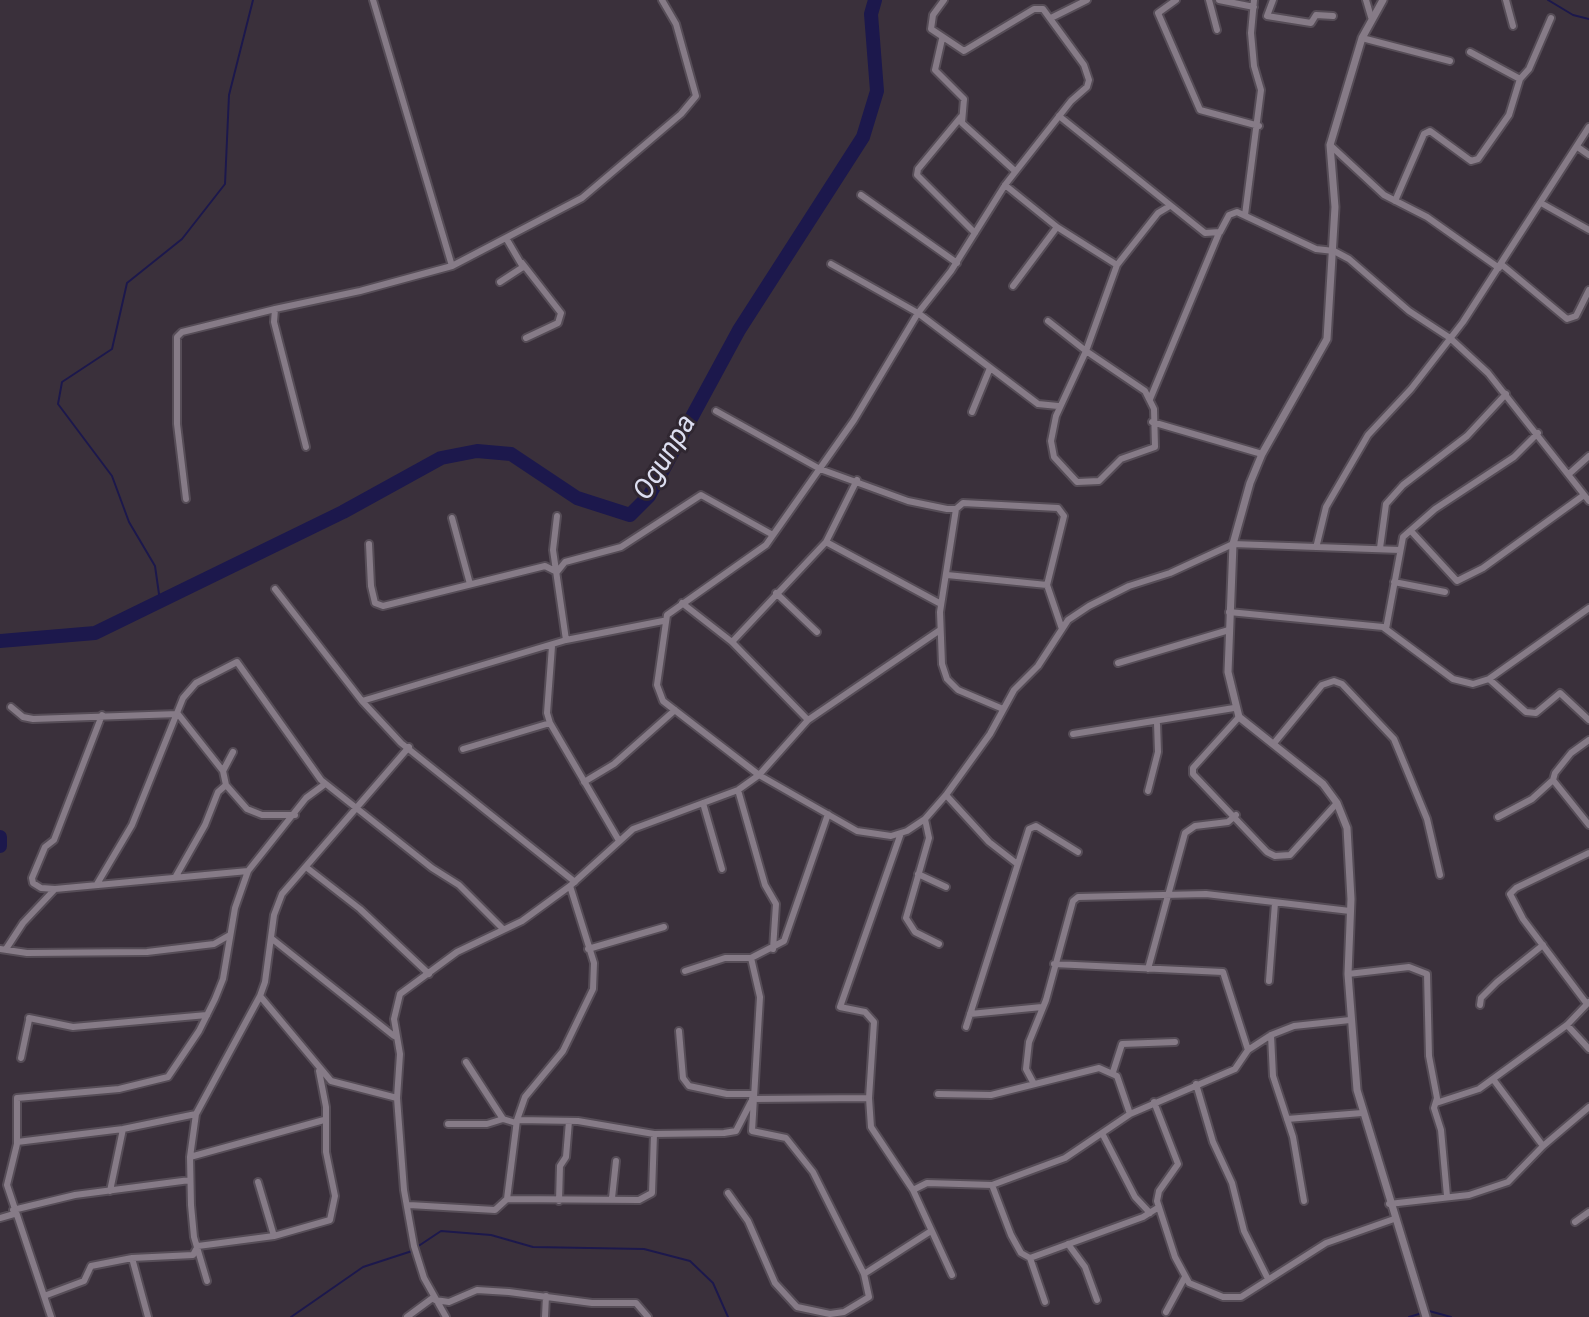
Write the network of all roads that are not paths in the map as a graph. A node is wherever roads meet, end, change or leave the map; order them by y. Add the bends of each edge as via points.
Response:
1 (373, 0) edge
2 (662, 0) edge
3 (944, 0) edge
4 (1087, 0) edge
5 (1176, 0) edge
6 (1209, 0) edge
7 (1219, 0) edge
8 (1273, 0) edge
9 (1366, 0) edge
10 (1383, 0) edge
11 (1506, 0) edge
12 (1254, 4) edge
13 (1333, 16) dead end
14 (1371, 17) junction
15 (1051, 18) junction
16 (1551, 18) dead end
17 (1513, 26) dead end
18 (1217, 30) dead end
19 (1362, 38) junction
20 (942, 39) junction
21 (1470, 52) dead end
22 (1450, 61) dead end
23 (1520, 79) junction
24 (1059, 116) junction
25 (961, 117) junction
26 (1259, 126) junction
27 (1589, 127) edge
28 (1330, 145) junction
29 (1579, 148) junction
30 (1589, 155) edge
31 (1015, 171) junction
32 (1005, 185) junction
33 (861, 195) dead end
34 (1395, 201) junction
35 (1541, 203) junction
36 (1168, 207) junction
37 (1245, 215) junction
38 (1057, 227) junction
39 (1589, 230) edge
40 (1220, 232) junction
41 (975, 233) junction
42 (506, 238) junction
43 (1334, 251) junction
44 (522, 263) junction
45 (957, 263) junction
46 (831, 264) dead end
47 (1117, 265) junction
48 (452, 266) junction
49 (1500, 266) junction
50 (500, 282) dead end
51 (1013, 286) dead end
52 (1589, 290) edge
53 (275, 309) junction
54 (918, 313) junction
55 (1048, 321) dead end
56 (526, 338) dead end
57 (1450, 338) junction
58 (1086, 351) junction
59 (990, 368) junction
60 (1506, 394) junction
61 (1150, 399) junction
62 (1058, 406) junction
63 (716, 411) dead end
64 (972, 412) dead end
65 (1152, 422) junction
66 (1538, 433) junction
67 (306, 447) dead end
68 (1262, 454) junction
69 (1589, 456) edge
70 (820, 469) junction
71 (1570, 473) junction
72 (857, 480) junction
73 (1587, 498) edge
74 (186, 499) dead end
75 (956, 509) junction
76 (557, 516) dead end
77 (452, 518) dead end
78 (1411, 531) junction
79 (773, 535) junction
80 (826, 542) junction
81 (369, 544) dead end
82 (1233, 544) junction
83 (1317, 544) junction
84 (1380, 548) junction
85 (1400, 550) junction
86 (557, 572) junction
87 (947, 575) junction
88 (1394, 582) junction
89 (470, 584) junction
90 (1047, 585) junction
91 (275, 589) dead end
92 (1445, 592) dead end
93 (776, 593) junction
94 (682, 603) junction
95 (941, 604) junction
96 (1589, 608) edge
97 (1229, 612) junction
98 (663, 621) junction
99 (1062, 629) junction
100 (1386, 629) junction
101 (940, 630) junction
102 (1229, 630) junction
103 (817, 632) dead end
104 (566, 640) junction
105 (732, 642) junction
106 (552, 646) junction
107 (1118, 663) dead end
108 (1489, 679) junction
109 (362, 701) junction
110 (11, 707) dead end
111 (1234, 708) junction
112 (1003, 709) junction
113 (675, 710) junction
114 (178, 714) junction
115 (102, 715) junction
116 (1239, 717) junction
117 (808, 720) junction
118 (1589, 720) edge
119 (550, 723) junction
120 (1157, 723) junction
121 (1073, 734) dead end
122 (1589, 740) edge
123 (1275, 742) junction
124 (409, 747) junction
125 (463, 749) dead end
126 (233, 752) dead end
127 (223, 771) junction
128 (759, 775) junction
129 (1553, 780) junction
130 (584, 782) junction
131 (325, 784) junction
132 (226, 785) junction
133 (738, 790) junction
134 (1148, 791) dead end
135 (946, 795) junction
136 (703, 803) junction
137 (1337, 803) junction
138 (357, 809) junction
139 (828, 814) junction
140 (295, 815) junction
141 (1236, 815) junction
142 (1498, 817) dead end
143 (925, 819) junction
144 (1589, 825) edge
145 (901, 833) junction
146 (618, 839) junction
147 (1589, 851) edge
148 (1078, 852) dead end
149 (1016, 863) junction
150 (306, 867) junction
151 (722, 869) dead end
152 (248, 871) junction
153 (918, 874) junction
154 (1440, 875) dead end
155 (176, 876) junction
156 (97, 884) junction
157 (573, 884) junction
158 (946, 887) dead end
159 (55, 889) junction
160 (1168, 892) junction
161 (1275, 903) junction
162 (1350, 911) junction
163 (664, 927) dead end
164 (503, 929) junction
165 (228, 936) junction
166 (271, 938) junction
167 (939, 944) dead end
168 (1543, 945) junction
169 (3, 949) edge
170 (588, 949) junction
171 (773, 949) junction
172 (751, 958) junction
173 (1054, 964) junction
174 (1148, 969) junction
175 (685, 971) dead end
176 (429, 974) junction
177 (1348, 974) junction
178 (1269, 981) dead end
179 (260, 996) junction
180 (1588, 1003) edge
181 (1480, 1005) dead end
182 (1043, 1007) junction
183 (970, 1014) junction
184 (207, 1015) junction
185 (1350, 1020) junction
186 (1567, 1025) junction
187 (966, 1027) dead end
188 (679, 1031) dead end
189 (1271, 1035) junction
190 (394, 1036) junction
191 (1175, 1042) dead end
192 (1589, 1049) edge
193 (1248, 1050) junction
194 (21, 1058) dead end
195 (466, 1062) dead end
196 (319, 1071) junction
197 (1113, 1072) junction
198 (1493, 1079) junction
199 (331, 1081) junction
200 (1034, 1084) junction
201 (1196, 1084) junction
202 (323, 1086) junction
203 (938, 1094) dead end
204 (753, 1096) junction
205 (397, 1098) junction
206 (869, 1098) junction
207 (1154, 1102) junction
208 (1436, 1103) junction
209 (1589, 1107) edge
210 (1362, 1113) junction
211 (196, 1114) junction
212 (1130, 1114) junction
213 (503, 1119) junction
214 (1287, 1119) junction
215 (324, 1120) junction
216 (517, 1121) junction
217 (569, 1121) junction
218 (448, 1124) dead end
219 (123, 1129) junction
220 (736, 1131) junction
221 (752, 1131) junction
222 (1102, 1133) junction
223 (654, 1134) junction
224 (17, 1142) junction
225 (1543, 1146) junction
226 (190, 1157) junction
227 (616, 1161) dead end
228 (190, 1180) junction
229 (258, 1182) dead end
230 (992, 1185) junction
231 (913, 1190) junction
232 (110, 1191) junction
233 (728, 1193) dead end
234 (1447, 1196) junction
235 (612, 1198) junction
236 (507, 1199) junction
237 (559, 1201) junction
238 (1304, 1201) dead end
239 (1389, 1204) junction
240 (409, 1205) junction
241 (1159, 1207) junction
242 (13, 1212) junction
243 (1589, 1212) edge
244 (1150, 1213) junction
245 (0, 1218) edge
246 (1394, 1219) junction
247 (1575, 1222) dead end
248 (931, 1231) junction
249 (274, 1236) junction
250 (1068, 1244) junction
251 (198, 1246) junction
252 (132, 1258) junction
253 (1030, 1258) junction
254 (864, 1274) junction
255 (952, 1275) dead end
256 (1185, 1277) junction
257 (1268, 1279) junction
258 (207, 1281) dead end
259 (44, 1296) junction
260 (546, 1296) junction
261 (434, 1298) junction
262 (1097, 1300) dead end
263 (1045, 1302) dead end
264 (1166, 1312) dead end
265 (51, 1317) edge
266 (148, 1317) edge
267 (407, 1317) edge
268 (446, 1317) edge
269 (545, 1317) edge
270 (648, 1317) edge
271 (1426, 1317) edge

1 - 48 street
2 - 42 street via 676,24 695,84 692,105 582,198
3 - 20 street via 931,24
4 - 15 street
5 - 26 street via 1158,13 1200,110
6 - 18 street
7 - 12 street
8 - 13 street via 1267,16 1311,23 1316,15
9 - 14 street
10 - 14 street
11 - 17 street
12 - 26 street via 1251,33 1261,90
14 - 19 street
15 - 20 street via 1043,9 1034,9 964,51
15 - 24 street via 1089,80
16 - 23 street
19 - 22 street
19 - 28 street
20 - 25 street via 935,70 964,99
21 - 23 street
23 - 34 street via 1509,115 1478,159 1471,161 1427,132
24 - 31 street
24 - 36 street
25 - 31 street
25 - 41 street via 917,175
26 - 37 street
27 - 29 street
28 - 34 street
28 - 43 street
29 - 30 street
29 - 35 street
31 - 32 street
32 - 38 street
32 - 41 street
33 - 45 street
34 - 49 street
35 - 39 street
35 - 49 street
36 - 40 street via 1205,233
36 - 47 street
37 - 40 street via 1232,212
37 - 43 street via 1316,249
38 - 47 street
38 - 51 street
40 - 61 street
41 - 45 street
42 - 44 street
42 - 48 street
43 - 57 street
43 - 68 street via 1327,339
44 - 50 street via 521,271
44 - 56 street via 561,313 558,323
45 - 54 street
46 - 54 street
47 - 58 street
48 - 53 street
49 - 52 street via 1567,319 1576,316
49 - 57 street
53 - 67 street
53 - 74 street via 178,335 177,424
54 - 59 street
54 - 70 street
55 - 58 street
57 - 60 street
57 - 83 street via 1368,435 1326,507
58 - 61 street
58 - 62 street
59 - 62 street via 1038,404
59 - 64 street
60 - 66 street
60 - 84 street via 1467,436 1386,504
61 - 65 street
62 - 65 street via 1051,441 1054,457 1077,482 1099,481 1121,459 1155,447
63 - 70 street
65 - 68 street
66 - 71 street
66 - 78 street via 1514,457
68 - 82 street
69 - 71 street
70 - 72 street
70 - 79 street
71 - 73 street
72 - 75 street via 908,501
72 - 80 street
73 - 78 street via 1457,581
75 - 87 street
75 - 90 street via 963,503 1062,511
76 - 86 street
77 - 89 street
78 - 85 street
79 - 86 street via 701,495 621,547 565,562
79 - 94 street via 757,553
80 - 93 street
80 - 95 street
81 - 89 street via 377,606
82 - 83 street
82 - 97 street
82 - 99 street via 1129,586 1089,606
83 - 84 street
84 - 85 street
85 - 88 street
86 - 89 street via 545,566
86 - 104 street
87 - 90 street
87 - 95 street
88 - 92 street
88 - 100 street
90 - 99 street
91 - 109 street
93 - 103 street
93 - 105 street
94 - 98 street
94 - 105 street
95 - 101 street
96 - 108 street
97 - 100 street
97 - 102 street
98 - 104 street
98 - 113 street via 657,685 663,701
99 - 112 street
100 - 108 street via 1453,679 1473,684
101 - 112 street via 947,679 983,703
101 - 117 street
102 - 107 street
102 - 111 street
104 - 106 street
105 - 117 street
106 - 109 street
106 - 119 street
108 - 118 street via 1526,712 1536,713 1560,693
109 - 124 street
110 - 115 street via 33,719
111 - 116 street
111 - 120 street
112 - 135 street
113 - 128 street
113 - 130 street via 614,764
114 - 115 street
114 - 127 street
114 - 131 street via 196,683 239,663
114 - 156 street via 132,825
115 - 159 street via 54,840 45,847 32,878 41,888
116 - 123 street
116 - 141 street via 1193,768 1196,780
117 - 128 street
119 - 125 street
119 - 130 street
120 - 121 street
120 - 134 street via 1158,752
122 - 129 street via 1571,753
123 - 137 street
123 - 154 street via 1322,685 1342,684 1394,739 1427,819
124 - 138 street
124 - 157 street
126 - 127 street
127 - 132 street
128 - 133 street
128 - 139 street
129 - 142 street via 1532,799
129 - 144 street
130 - 146 street
131 - 138 street
131 - 140 street
132 - 140 street via 255,814
132 - 155 street
133 - 136 street
133 - 171 street via 765,885 776,904
135 - 143 street
135 - 149 street
136 - 146 street via 652,819
136 - 151 street
137 - 141 street via 1290,855 1282,857 1267,852
137 - 162 street via 1350,850
138 - 150 street
138 - 164 street via 459,885
139 - 145 street via 857,831
139 - 171 street via 787,936
140 - 152 street
141 - 160 street via 1185,833
143 - 145 street
143 - 153 street via 929,838
145 - 206 street via 840,1007 865,1012 874,1022
146 - 157 street
147 - 168 street via 1512,891 1512,900
148 - 149 street via 1032,826
149 - 183 street
150 - 166 street via 278,903
150 - 176 street
152 - 155 street
152 - 165 street
153 - 158 street
153 - 167 street via 906,918 915,932
155 - 156 street
156 - 159 street
157 - 164 street
157 - 170 street
159 - 169 street
160 - 161 street
160 - 173 street via 1078,897
160 - 174 street
161 - 162 street
161 - 178 street
162 - 177 street
163 - 170 street
164 - 176 street via 457,952
165 - 169 street via 214,944 147,952
165 - 184 street via 223,979
166 - 179 street
166 - 190 street
168 - 180 street
168 - 181 street via 1497,982
170 - 216 street via 594,963 593,989 563,1051 525,1097
171 - 172 street
172 - 175 street via 725,958
172 - 204 street via 760,997
173 - 174 street
173 - 182 street
174 - 193 street via 1227,974
176 - 190 street via 400,994
177 - 185 street
177 - 208 street via 1409,967 1427,974
179 - 196 street
179 - 211 street
180 - 186 street
182 - 183 street
182 - 200 street via 1026,1061
183 - 187 street
184 - 194 street via 73,1027 29,1019
184 - 224 street via 168,1077 119,1089 17,1098
185 - 189 street via 1294,1026
185 - 210 street
186 - 192 street
186 - 198 street
188 - 204 street via 683,1078 689,1086
189 - 193 street
189 - 214 street via 1273,1076
190 - 205 street via 400,1054
191 - 197 street via 1122,1044
193 - 201 street via 1235,1069
195 - 213 street
196 - 199 street
196 - 202 street
197 - 200 street via 1099,1068
197 - 212 street
198 - 208 street
198 - 225 street
199 - 202 street
199 - 205 street
200 - 203 street via 991,1095
201 - 207 street
201 - 257 street via 1244,1231
202 - 215 street
204 - 206 street
204 - 220 street
204 - 221 street
205 - 240 street
206 - 231 street via 871,1127
207 - 212 street
207 - 241 street via 1178,1164 1159,1191
208 - 234 street
209 - 225 street
210 - 214 street
210 - 239 street
211 - 219 street
211 - 226 street
212 - 222 street
213 - 216 street
213 - 218 street
214 - 238 street
215 - 226 street
215 - 249 street via 333,1217
216 - 217 street
216 - 236 street
217 - 223 street
217 - 237 street
219 - 224 street
219 - 232 street
220 - 221 street
220 - 223 street
221 - 254 street via 781,1135 813,1172
222 - 230 street via 1065,1158
222 - 244 street via 1135,1197
223 - 235 street via 652,1193 639,1200
224 - 242 street via 7,1174
225 - 234 street via 1508,1182
226 - 228 street
227 - 235 street
228 - 232 street
228 - 251 street
229 - 249 street
230 - 231 street via 927,1183
230 - 253 street via 1011,1235
231 - 248 street
232 - 242 street
233 - 254 street via 748,1221 775,1283 797,1307 830,1314 858,1305 869,1297
234 - 239 street
235 - 237 street
236 - 237 street
236 - 240 street via 495,1210
239 - 246 street
240 - 261 street via 414,1249
241 - 244 street
241 - 256 street
242 - 245 street
242 - 259 street
243 - 247 street
244 - 250 street
246 - 257 street via 1326,1243
246 - 271 street
248 - 254 street
248 - 255 street
249 - 251 street
250 - 253 street
250 - 262 street via 1085,1267
251 - 252 street via 193,1255
251 - 258 street
252 - 259 street via 91,1266 84,1281
252 - 266 street
253 - 263 street
256 - 257 street via 1223,1297 1241,1297
256 - 264 street
259 - 265 street
260 - 261 street via 477,1290 449,1302
260 - 269 street
260 - 270 street via 636,1303
261 - 267 street
261 - 268 street

